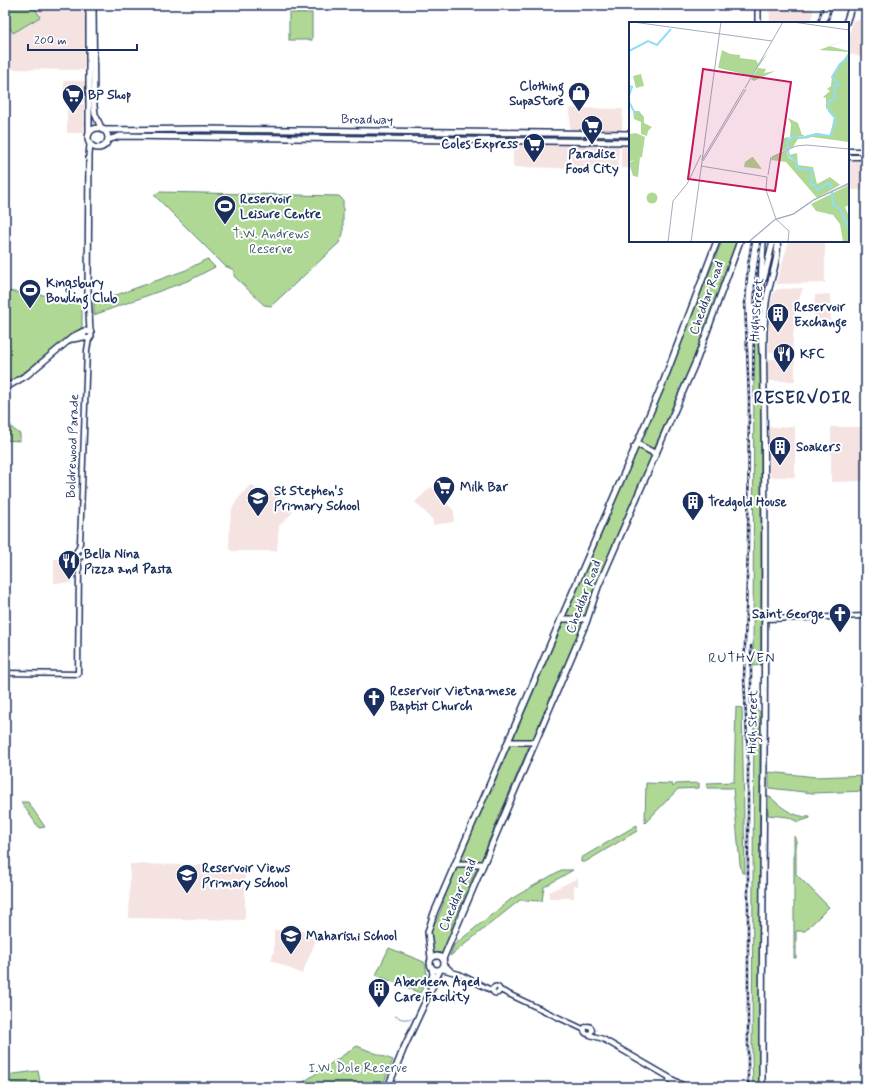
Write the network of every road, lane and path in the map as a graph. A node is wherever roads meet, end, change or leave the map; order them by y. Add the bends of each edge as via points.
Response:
1 (87, 5) edge
2 (93, 5) edge
3 (758, 5) edge
4 (852, 5) edge
5 (758, 22) edge
6 (846, 22) edge
7 (91, 105) junction
8 (103, 130) junction
9 (164, 130) junction
10 (295, 131) junction
11 (431, 133) junction
12 (89, 134) junction
13 (540, 134) junction
14 (624, 134) edge
15 (168, 136) junction
16 (298, 137) junction
17 (433, 139) junction
18 (108, 140) junction
19 (540, 141) junction
20 (624, 142) edge
21 (90, 144) junction
22 (98, 148) junction
23 (849, 151) edge
24 (866, 151) edge
25 (866, 156) edge
26 (849, 157) edge
27 (89, 189) junction
28 (717, 242) edge
29 (740, 242) edge
30 (763, 242) edge
31 (773, 242) edge
32 (777, 242) edge
33 (781, 242) edge
34 (777, 254) junction
35 (761, 289) junction
36 (86, 335) junction
37 (764, 358) junction
38 (5, 388) edge
39 (634, 447) junction
40 (656, 454) junction
41 (80, 550) junction
42 (80, 557) junction
43 (866, 616) edge
44 (561, 619) junction
45 (587, 619) junction
46 (765, 619) junction
47 (5, 673) edge
48 (508, 742) junction
49 (535, 742) junction
50 (455, 864) junction
51 (483, 864) junction
52 (431, 958) junction
53 (443, 962) junction
54 (432, 968) junction
55 (440, 970) junction
56 (452, 971) junction
57 (429, 992) junction
58 (656, 1071) junction
59 (388, 1087) edge
60 (681, 1087) edge
61 (686, 1087) edge
62 (762, 1087) edge

1 - 7 main road
2 - 7 main road
3 - 5 main road
4 - 6 main road
7 - 8 main road
7 - 12 main road
8 - 9 main road, Broadway
8 - 12 main road via 96,129
8 - 18 main road
9 - 10 main road, Broadway
9 - 15 main road
10 - 11 main road, Broadway
10 - 16 main road
11 - 13 main road, Broadway
11 - 17 main road
12 - 21 main road
13 - 14 main road, Broadway
13 - 19 main road
14 - 20 main road
15 - 16 main road, Broadway
15 - 18 main road, Broadway via 120,136
16 - 17 main road, Broadway
17 - 19 main road, Broadway
18 - 22 main road via 104,146
19 - 20 main road, Broadway
21 - 22 main road
21 - 27 main road, Boldrewood Parade
22 - 27 main road, Boldrewood Parade via 92,155
23 - 24 street
25 - 26 street
27 - 36 main road, Boldrewood Parade
28 - 39 main road, Cheddar Road via 684,331
29 - 40 main road, Cheddar Road via 697,359
30 - 35 main road, High Street
31 - 35 main road
32 - 34 main road, High Street
33 - 34 main road
34 - 37 main road, High Street via 766,301
35 - 37 main road, High Street via 760,338
36 - 38 main road via 71,340 27,375
36 - 41 street, Boldrewood Parade
37 - 46 main road, High Street
39 - 40 main road via 639,445
39 - 44 main road, Cheddar Road
40 - 45 main road, Cheddar Road via 598,587
41 - 42 street via 84,554
41 - 42 street via 76,552
42 - 47 street via 77,674
43 - 46 street
44 - 45 main road
44 - 48 main road, Cheddar Road
45 - 49 main road, Cheddar Road
46 - 62 main road, High Street
48 - 49 main road
48 - 50 main road, Cheddar Road
49 - 51 main road, Cheddar Road
50 - 51 main road
50 - 52 main road, Cheddar Road via 429,927
51 - 53 main road, Cheddar Road
52 - 53 main road via 437,956
52 - 54 main road via 429,964
53 - 55 main road
53 - 56 street
54 - 55 main road
54 - 57 main road
55 - 56 street
55 - 57 main road
56 - 58 street via 493,989 495,994 499,992 507,995 585,1028 587,1034 591,1033 603,1039
57 - 59 main road
58 - 60 street
58 - 61 street

